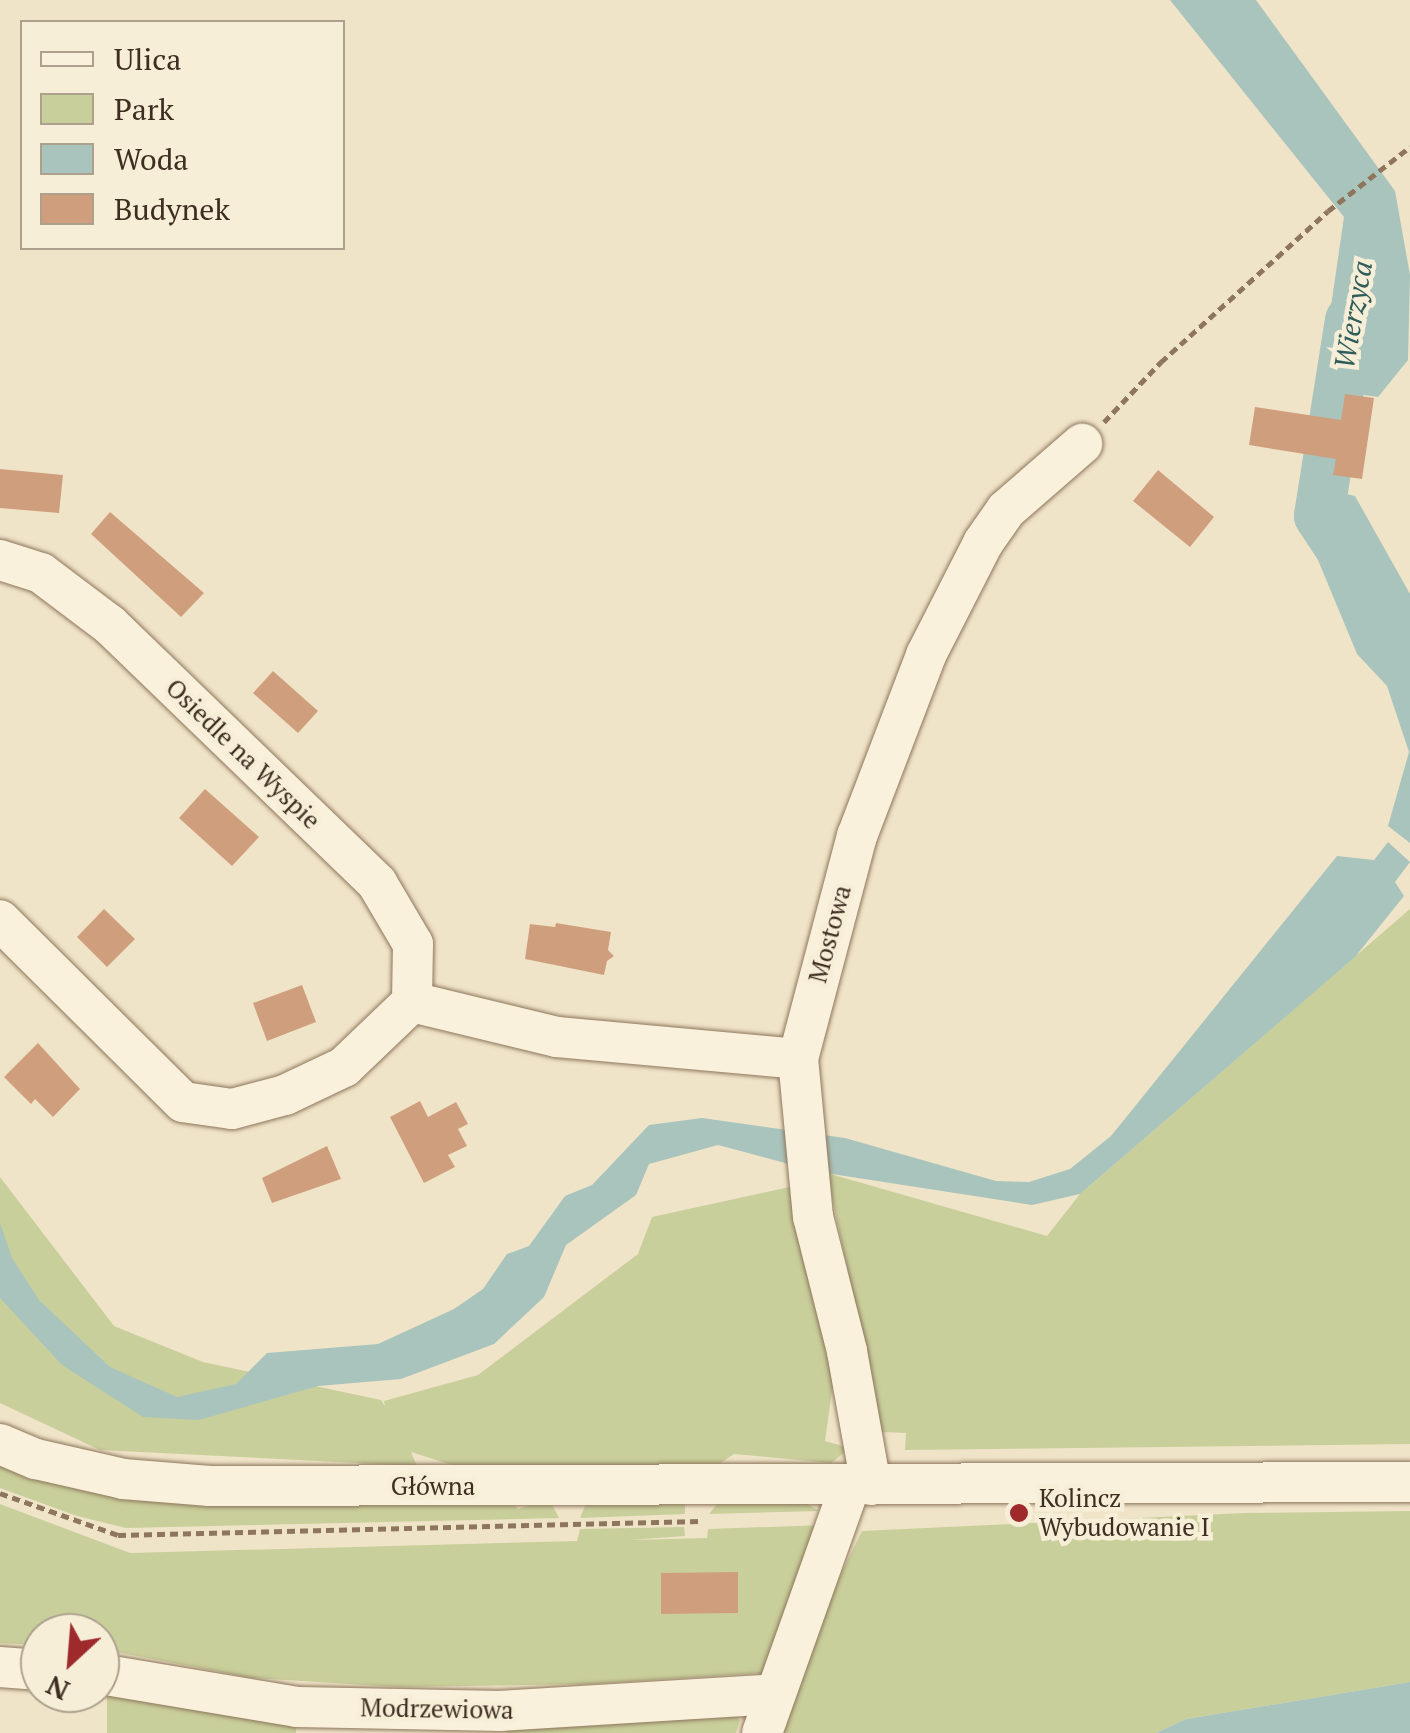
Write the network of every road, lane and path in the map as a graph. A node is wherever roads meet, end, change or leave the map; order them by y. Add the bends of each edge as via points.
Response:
1 (1410, 147) edge
2 (1082, 444) joint
3 (0, 560) edge
4 (0, 920) edge
5 (412, 1002) junction
6 (798, 1058) junction
7 (0, 1444) edge
8 (1410, 1482) edge
9 (861, 1485) junction
10 (120, 1677) edge
11 (776, 1694) junction
12 (762, 1733) edge

1 - 2 path via 1328,211 1161,362
2 - 6 street, Mostowa via 1006,510 926,655 857,836
3 - 5 street, Osiedle na Wyspie via 41,573 110,625 378,883 413,944
4 - 5 street via 183,1102 232,1109 285,1095 344,1067
5 - 6 street via 558,1037
6 - 9 street, Mostowa via 813,1217 847,1351
7 - 9 street, Główna via 124,1479 210,1486
8 - 9 street, Główna
9 - 11 street
10 - 11 street, Modrzewiowa via 297,1706 499,1711
11 - 12 street

